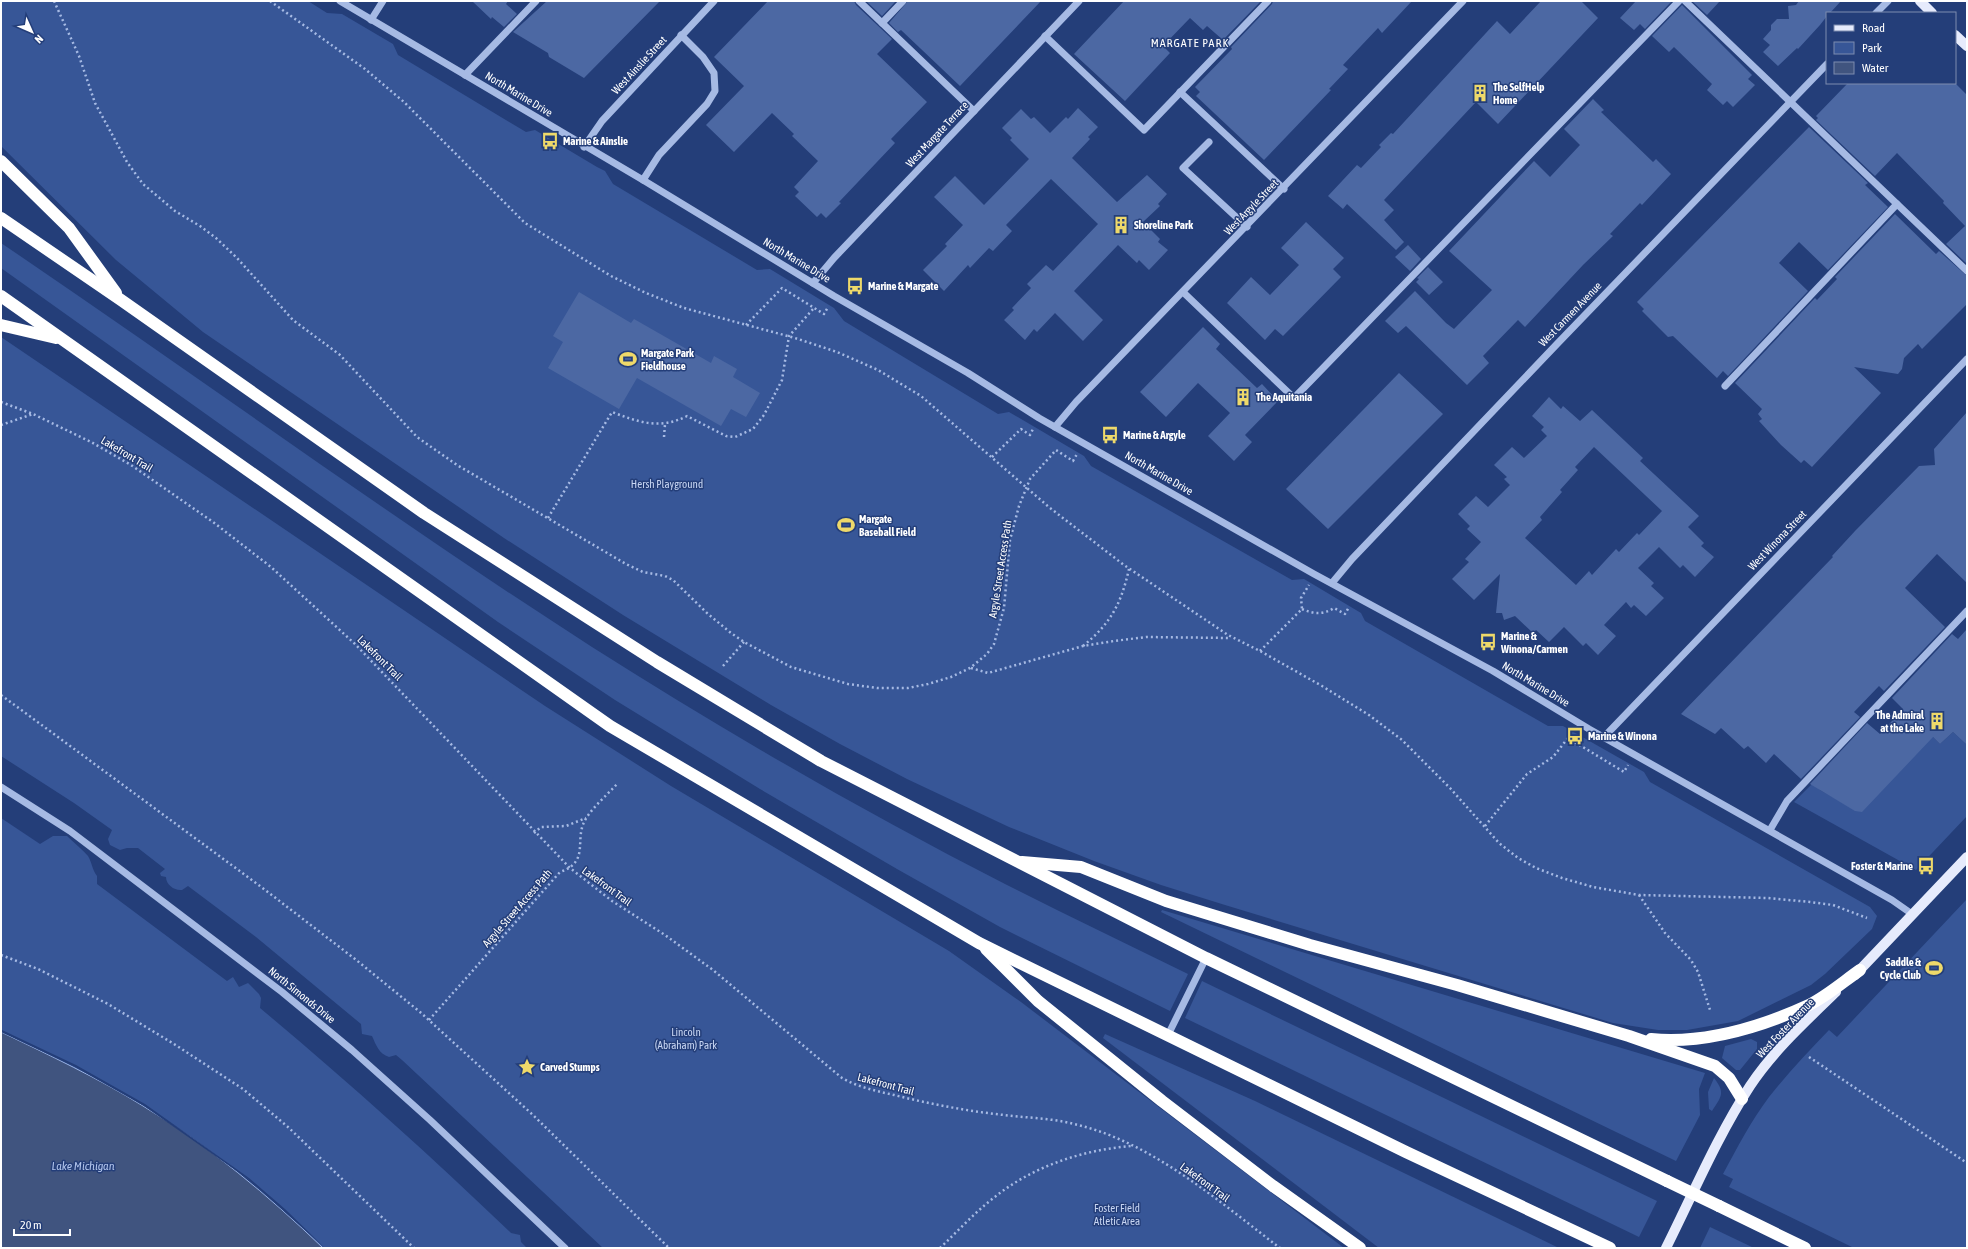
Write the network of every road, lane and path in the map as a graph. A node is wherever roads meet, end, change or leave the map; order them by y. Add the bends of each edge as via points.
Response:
1 (54, 1) edge
2 (270, 1) edge
3 (340, 1) edge
4 (383, 1) edge
5 (536, 1) edge
6 (714, 1) edge
7 (859, 1) edge
8 (902, 1) edge
9 (1079, 1) edge
10 (1268, 1) edge
11 (1463, 1) edge
12 (1679, 1) edge
13 (1685, 1) edge
14 (1888, 1) edge
15 (1920, 1) edge
16 (1877, 12) edge
17 (1931, 12) edge
18 (371, 20) junction
19 (882, 23) junction
20 (680, 35) junction
21 (1045, 36) junction
22 (1956, 36) edge
23 (1967, 46) edge
24 (1826, 65) edge
25 (465, 75) junction
26 (1180, 92) junction
27 (1791, 101) junction
28 (974, 111) junction
29 (1209, 142) dead end
30 (584, 147) junction
31 (1, 161) edge
32 (643, 180) junction
33 (1284, 189) junction
34 (1897, 204) junction
35 (1, 218) edge
36 (1247, 227) junction
37 (1967, 271) edge
38 (813, 283) junction
39 (791, 288) dead end
40 (789, 292) junction
41 (1184, 293) junction
42 (1, 296) edge
43 (121, 300) junction
44 (830, 305) dead end
45 (814, 308) junction
46 (1, 325) edge
47 (746, 325) junction
48 (790, 336) junction
49 (61, 340) junction
50 (1967, 359) edge
51 (1724, 386) dead end
52 (1, 402) edge
53 (34, 414) junction
54 (665, 424) junction
55 (1, 425) edge
56 (1034, 426) dead end
57 (1055, 427) junction
58 (664, 437) dead end
59 (1078, 452) dead end
60 (992, 457) junction
61 (1026, 488) junction
62 (548, 518) junction
63 (1130, 570) junction
64 (1309, 583) dead end
65 (1332, 583) junction
66 (1350, 606) dead end
67 (1302, 608) junction
68 (1967, 611) edge
69 (1232, 638) junction
70 (744, 642) junction
71 (1083, 646) junction
72 (1260, 651) junction
73 (723, 666) dead end
74 (970, 668) junction
75 (1, 695) edge
76 (1604, 737) junction
77 (1582, 742) dead end
78 (1580, 746) junction
79 (1629, 764) dead end
80 (617, 784) dead end
81 (1, 786) edge
82 (586, 818) junction
83 (1485, 826) junction
84 (1770, 830) junction
85 (534, 833) junction
86 (1967, 857) edge
87 (1017, 862) junction
88 (570, 868) junction
89 (1639, 895) junction
90 (1912, 914) junction
91 (1867, 918) dead end
92 (980, 943) junction
93 (1, 955) edge
94 (1206, 958) junction
95 (1860, 970) junction
96 (1710, 1010) dead end
97 (429, 1020) junction
98 (1168, 1035) junction
99 (1629, 1036) junction
100 (1809, 1057) dead end
101 (1742, 1099) junction
102 (1132, 1146) junction
103 (1967, 1163) edge
104 (414, 1248) edge
105 (565, 1248) edge
106 (669, 1248) edge
107 (940, 1248) edge
108 (1280, 1248) edge
109 (1360, 1248) edge
110 (1610, 1248) edge
111 (1666, 1248) edge
112 (1805, 1248) edge

1 - 62 path, Argyle Street Access Path via 79,56 95,103 127,162 143,184 175,211 221,243 293,320 340,355 416,437 457,465
2 - 47 path via 383,83 525,223 541,234 611,276 646,293 684,308
3 - 18 street, North Marine Drive
4 - 18 street
5 - 25 street
6 - 20 street, West Ainslie Street
7 - 19 street
8 - 19 street
9 - 21 street, West Margate Terrace
10 - 26 street
11 - 33 street, West Argyle Street
12 - 41 street via 1294,398
13 - 27 street
14 - 16 street
15 - 17 main road
18 - 25 street, North Marine Drive
19 - 28 street
20 - 30 street, West Ainslie Street via 602,121
20 - 32 street via 703,57 714,73 715,91 707,104 659,155
21 - 26 street via 1144,130
21 - 28 street, West Margate Terrace
22 - 23 main road
24 - 27 street, West Carmen Avenue
25 - 30 street, North Marine Drive
26 - 33 street
27 - 34 street
27 - 65 street, West Carmen Avenue via 1540,360
28 - 38 street, West Margate Terrace
29 - 36 street via 1183,168
30 - 32 street, North Marine Drive
31 - 43 highway via 69,228
32 - 38 street, North Marine Drive
33 - 36 street, West Argyle Street
34 - 37 street
34 - 51 street
35 - 43 highway
36 - 41 street, West Argyle Street
38 - 57 street, North Marine Drive
39 - 40 path
40 - 45 path
40 - 47 path via 782,288
41 - 57 street, West Argyle Street via 1076,402
42 - 49 highway
43 - 87 highway via 424,513 650,658 821,761
44 - 45 path via 824,314
45 - 48 path
46 - 49 highway
47 - 48 path
48 - 54 path via 782,380 764,415 753,429 735,437 726,436 686,416
48 - 60 path via 837,352 878,370 921,396
49 - 92 highway via 610,726
50 - 76 street, West Winona Street
52 - 53 path, Lakefront Trail
53 - 55 path
53 - 85 path, Lakefront Trail via 131,465 208,518 271,567 355,644
54 - 58 path
54 - 62 path via 642,422 612,412
56 - 60 path via 1030,434 1021,428
57 - 65 street, North Marine Drive
59 - 61 path, Argyle Street Access Path via 1073,461 1056,450 1030,479
60 - 61 path
61 - 63 path
61 - 74 path, Argyle Street Access Path via 1010,540 1004,608 994,644 987,654
62 - 70 path, Argyle Street Access Path via 626,564 643,572 673,580 708,614
63 - 69 path
63 - 71 path via 1116,610 1097,634
64 - 67 path via 1301,598
65 - 76 street, North Marine Drive via 1493,671
66 - 67 path via 1345,614 1334,608 1326,613
67 - 72 path
68 - 84 street via 1786,801
69 - 71 path via 1146,637
69 - 72 path
70 - 73 path
70 - 74 path, Argyle Street Access Path via 804,671 848,684 869,687 908,688 951,677
71 - 74 path via 988,673
72 - 83 path via 1369,715 1402,740
75 - 97 path via 321,933
76 - 84 street, North Marine Drive
77 - 78 path
78 - 79 path via 1624,772
78 - 83 path via 1568,738 1553,757 1527,774
80 - 82 path, Argyle Street Access Path
81 - 105 street, North Simonds Drive via 70,831 282,992 430,1120
82 - 85 path via 566,826 541,827
82 - 88 path, Argyle Street Access Path via 578,860
83 - 89 path via 1499,843 1536,868 1593,887
84 - 90 street, North Marine Drive
85 - 88 path, Lakefront Trail
86 - 90 main road, West Foster Avenue
87 - 94 highway
87 - 99 highway via 1082,867 1166,901
88 - 97 path, Argyle Street Access Path via 560,872
88 - 102 path, Lakefront Trail via 612,901 713,970 849,1082 922,1102 1073,1123
89 - 91 path via 1768,898 1810,902 1833,905
89 - 96 path via 1665,933 1691,960 1698,972
90 - 95 main road, West Foster Avenue
92 - 98 highway
92 - 109 highway via 1044,1006 1273,1186
93 - 104 path via 38,969 108,1004 242,1089 288,1127
94 - 98 street
94 - 112 highway, bridge
95 - 99 highway via 1808,1005 1737,1030 1686,1040
95 - 101 main road, West Foster Avenue via 1803,1024 1754,1081
97 - 106 path via 533,1115
98 - 110 highway via 1406,1152
99 - 101 highway via 1715,1066 1729,1078
100 - 103 path
101 - 111 main road, West Foster Avenue
102 - 107 path via 1078,1155 1023,1179 986,1204
102 - 108 path, Lakefront Trail via 1194,1183

